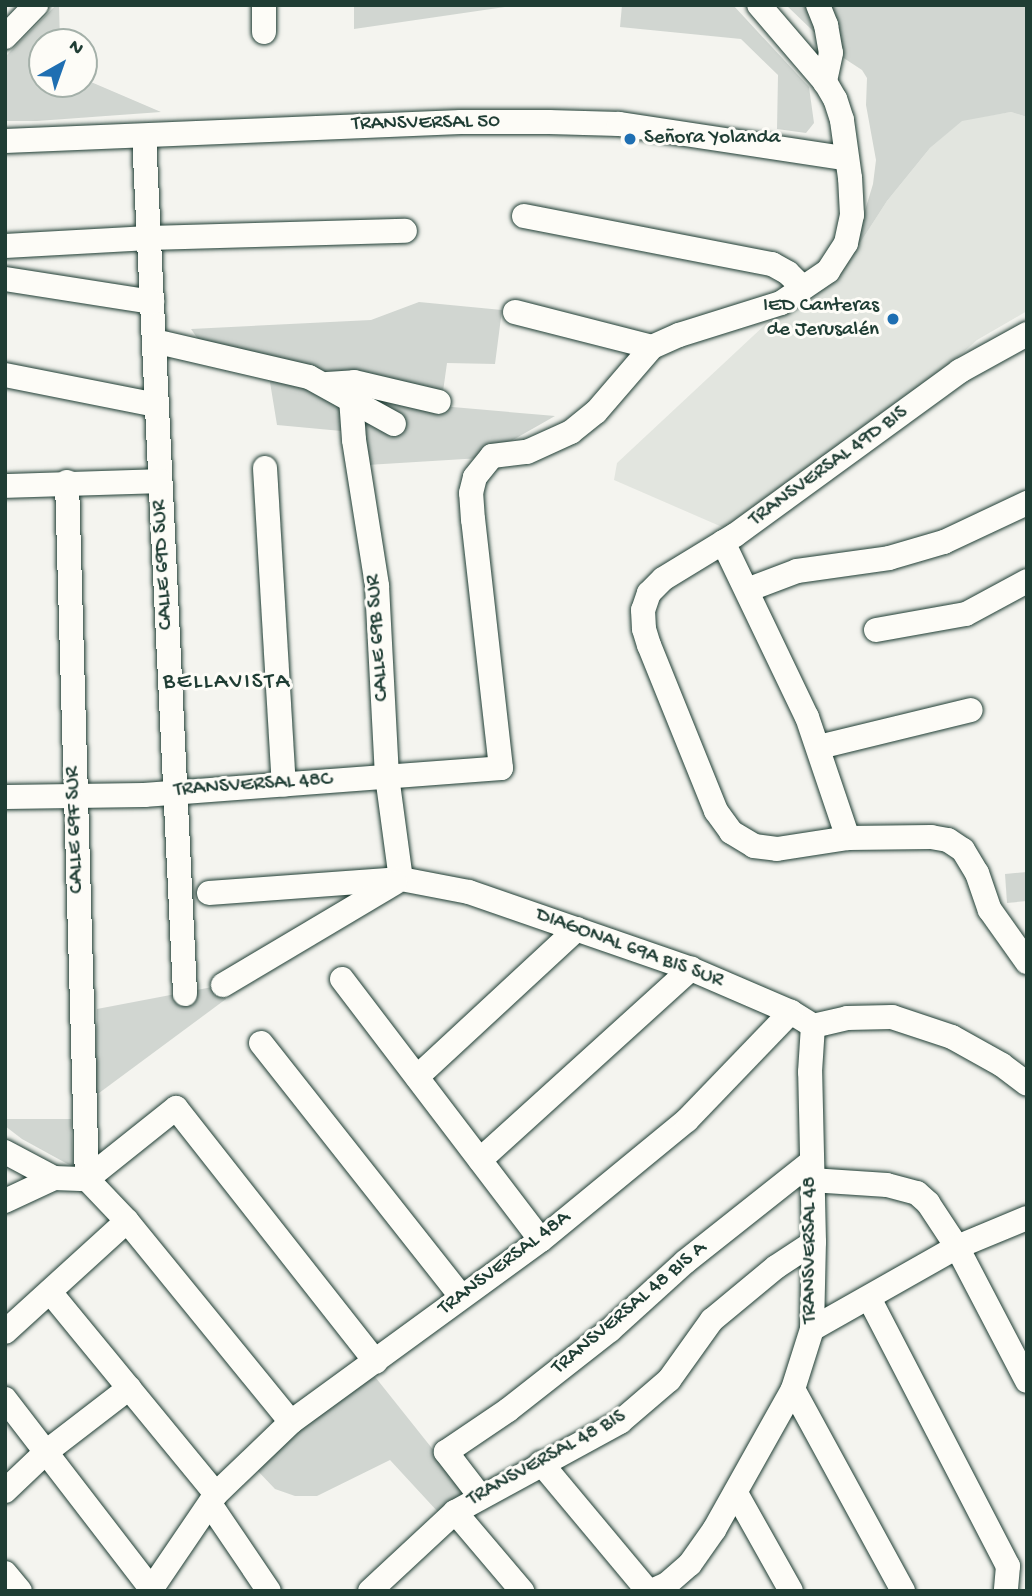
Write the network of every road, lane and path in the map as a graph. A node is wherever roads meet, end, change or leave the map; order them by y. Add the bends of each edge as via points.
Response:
1 (36, 5) edge
2 (264, 5) edge
3 (759, 5) edge
4 (818, 5) edge
5 (264, 32) dead end
6 (5, 37) edge
7 (825, 82) junction
8 (144, 136) junction
9 (5, 141) edge
10 (845, 158) junction
11 (524, 216) dead end
12 (405, 231) dead end
13 (149, 238) junction
14 (5, 246) edge
15 (5, 279) edge
16 (803, 288) junction
17 (152, 302) junction
18 (515, 312) dead end
19 (1027, 334) edge
20 (154, 341) junction
21 (652, 347) junction
22 (5, 375) edge
23 (323, 384) junction
24 (351, 398) junction
25 (439, 402) dead end
26 (157, 405) junction
27 (394, 424) dead end
28 (265, 468) dead end
29 (160, 481) junction
30 (66, 482) junction
31 (5, 486) edge
32 (1027, 503) edge
33 (723, 542) junction
34 (1027, 581) edge
35 (747, 590) junction
36 (876, 630) dead end
37 (971, 710) dead end
38 (819, 747) junction
39 (387, 776) junction
40 (284, 784) junction
41 (175, 792) junction
42 (75, 796) junction
43 (5, 797) edge
44 (848, 838) junction
45 (401, 879) junction
46 (209, 893) dead end
47 (577, 929) junction
48 (1027, 962) edge
49 (691, 969) junction
50 (342, 979) dead end
51 (223, 985) dead end
52 (185, 994) dead end
53 (791, 1012) junction
54 (813, 1026) junction
55 (261, 1043) dead end
56 (417, 1077) junction
57 (1027, 1084) edge
58 (5, 1152) edge
59 (480, 1160) junction
60 (811, 1171) junction
61 (54, 1178) junction
62 (87, 1179) junction
63 (5, 1201) edge
64 (1027, 1218) edge
65 (127, 1222) junction
66 (541, 1240) junction
67 (814, 1242) junction
68 (957, 1247) junction
69 (50, 1292) junction
70 (461, 1296) junction
71 (869, 1298) junction
72 (812, 1329) junction
73 (5, 1332) edge
74 (376, 1362) junction
75 (1027, 1381) edge
76 (129, 1388) junction
77 (793, 1389) junction
78 (5, 1399) edge
79 (291, 1422) junction
80 (46, 1452) junction
81 (541, 1463) junction
82 (5, 1491) edge
83 (736, 1493) junction
84 (480, 1496) junction
85 (213, 1499) junction
86 (455, 1512) junction
87 (5, 1573) edge
88 (1007, 1585) edge
89 (384, 1586) edge
90 (659, 1589) edge
91 (151, 1590) edge
92 (267, 1590) edge
93 (20, 1591) edge
94 (522, 1591) edge
95 (791, 1591) edge
96 (903, 1591) edge

1 - 6 street
2 - 5 street
3 - 7 street
4 - 7 street via 831,53
7 - 10 street via 842,120
8 - 9 street, TRANSVERSAL 50
8 - 10 street, TRANSVERSAL 50 via 461,122 619,124
8 - 13 street, CALLE 69D SUR
10 - 16 street via 852,215 846,243 828,271
11 - 16 street via 772,264
12 - 13 street
13 - 14 street
13 - 17 street, CALLE 69D SUR
15 - 17 street
16 - 21 street via 781,303
17 - 20 street, CALLE 69D SUR
18 - 21 street
19 - 33 street, TRANSVERSAL 49D BIS via 960,371
20 - 23 street
20 - 26 street, CALLE 69D SUR
21 - 39 street, TRANSVERSAL 48C via 596,412 571,432 527,452 492,456 475,477 471,493 501,768
22 - 26 street
23 - 24 street
23 - 25 street via 354,382
24 - 27 street
24 - 39 street, CALLE 69B SUR via 377,586
26 - 29 street, CALLE 69D SUR
28 - 40 street
29 - 30 street
29 - 41 street, CALLE 69D SUR
30 - 31 street
30 - 42 street, CALLE 69F SUR
32 - 35 street via 944,542 889,558 797,571
33 - 35 street
33 - 44 street, TRANSVERSAL 49D BIS via 663,579 649,593 643,610 649,645 716,811 743,841 777,849
34 - 36 street via 966,614
35 - 38 street
37 - 38 street
38 - 44 street
39 - 40 street, TRANSVERSAL 48C
39 - 45 street, CALLE 69B SUR
40 - 41 street, TRANSVERSAL 48C
41 - 42 street, TRANSVERSAL 48C
41 - 52 street, CALLE 69D SUR
42 - 43 street, TRANSVERSAL 48C
42 - 62 street, CALLE 69F SUR
44 - 48 street via 931,836 963,850 990,911
45 - 46 street, DIAGONAL 69A BIS SUR
45 - 47 street, DIAGONAL 69A BIS SUR via 469,891
45 - 51 street
47 - 49 street, DIAGONAL 69A BIS SUR
47 - 56 street
49 - 53 street, DIAGONAL 69A BIS SUR
49 - 59 street
50 - 56 street
53 - 54 street, DIAGONAL 69A BIS SUR
53 - 66 street, TRANSVERSAL 48A via 687,1120
54 - 57 street via 847,1018 892,1017 952,1037
54 - 60 street, TRANSVERSAL 48
55 - 70 street
56 - 59 street
58 - 61 street
59 - 66 street
60 - 67 street, TRANSVERSAL 48
60 - 68 street via 917,1193
60 - 84 street, TRANSVERSAL 48 BIS A via 685,1262 610,1330 446,1452
61 - 62 street
61 - 63 street
62 - 65 street
62 - 74 street via 176,1108
64 - 68 street
65 - 69 street
65 - 79 street
66 - 70 street, TRANSVERSAL 48A
67 - 72 street, TRANSVERSAL 48
67 - 81 street, TRANSVERSAL 48 BIS via 712,1320 669,1380 620,1422
68 - 71 street
68 - 75 street
69 - 73 street
69 - 76 street
70 - 74 street, TRANSVERSAL 48A
71 - 72 street
71 - 88 street via 1008,1566
72 - 77 street, TRANSVERSAL 48
74 - 79 street, TRANSVERSAL 48A
76 - 80 street
76 - 85 street
77 - 83 street, TRANSVERSAL 48
77 - 96 street
78 - 80 street
79 - 85 street, TRANSVERSAL 48A
80 - 82 street
80 - 91 street
81 - 84 street, TRANSVERSAL 48 BIS
81 - 90 street
83 - 90 street, TRANSVERSAL 48 via 690,1564
83 - 95 street
84 - 86 street, TRANSVERSAL 48 BIS
85 - 91 street, TRANSVERSAL 48A
85 - 92 street
86 - 89 street, TRANSVERSAL 48 BIS
86 - 94 street
87 - 93 street

